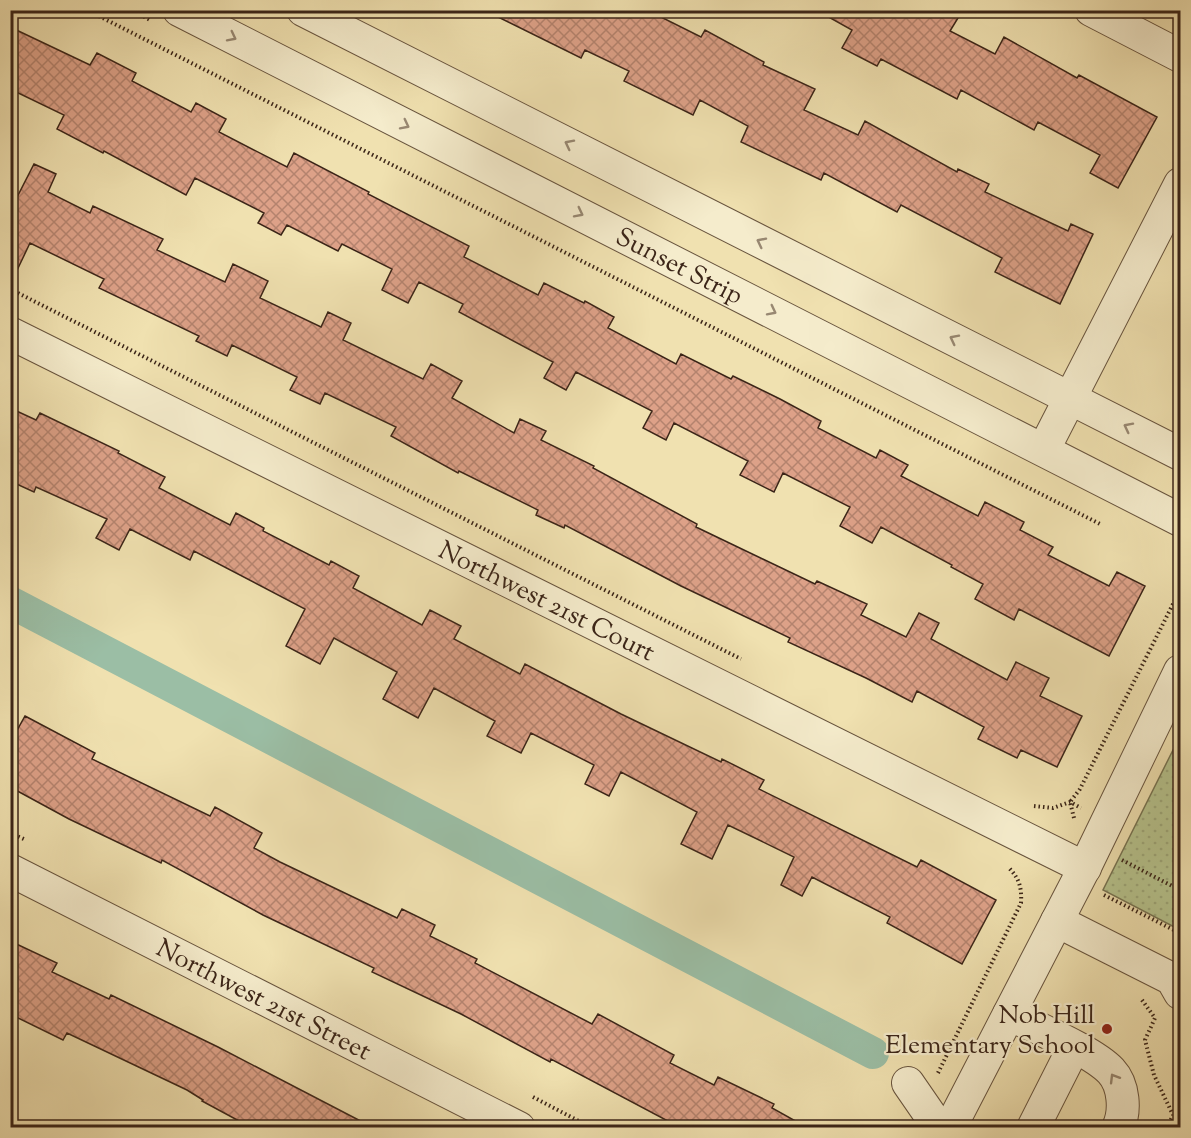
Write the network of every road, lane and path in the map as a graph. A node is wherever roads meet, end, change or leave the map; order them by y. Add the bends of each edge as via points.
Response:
1 (87, 10) edge
2 (179, 10) edge
3 (303, 10) edge
4 (1091, 10) edge
5 (1180, 56) edge
6 (1180, 184) edge
7 (10, 290) edge
8 (10, 333) edge
9 (1070, 398) junction
10 (1044, 449) junction
11 (1180, 454) edge
12 (1180, 520) edge
13 (1102, 525) dead end
14 (1178, 581) dead end
15 (1157, 637) dead end
16 (743, 660) dead end
17 (1180, 671) edge
18 (1070, 802) dead end
19 (1030, 805) dead end
20 (1116, 857) dead end
21 (1008, 866) dead end
22 (10, 870) edge
23 (1091, 880) junction
24 (1180, 890) edge
25 (1057, 921) junction
26 (1180, 933) edge
27 (1178, 985) edge
28 (1009, 1014) junction
29 (1074, 1047) junction
30 (923, 1105) edge
31 (1173, 1115) dead end
32 (1180, 1115) edge
33 (519, 1128) edge
34 (950, 1128) edge
35 (1033, 1128) edge
36 (1118, 1128) edge

1 - 13 path
2 -> 10 street, Sunset Strip
9 -> 3 street
4 - 5 street
6 - 9 street
7 - 16 path
8 - 23 street, Northwest 21st Court
9 - 10 street
11 -> 9 street
10 - 12 street, Sunset Strip
14 - 15 path via 1175,600
17 - 23 street
18 - 19 path via 1053,808
20 - 24 path
21 - 30 path via 1016,875 1021,903
22 - 33 street, Northwest 21st Street
23 - 25 street
23 - 26 path
25 - 27 street
25 - 28 street
28 - 29 street
28 - 34 street
29 - 35 street
36 -> 29 street via 1124,1104 1112,1072
31 - 32 path

